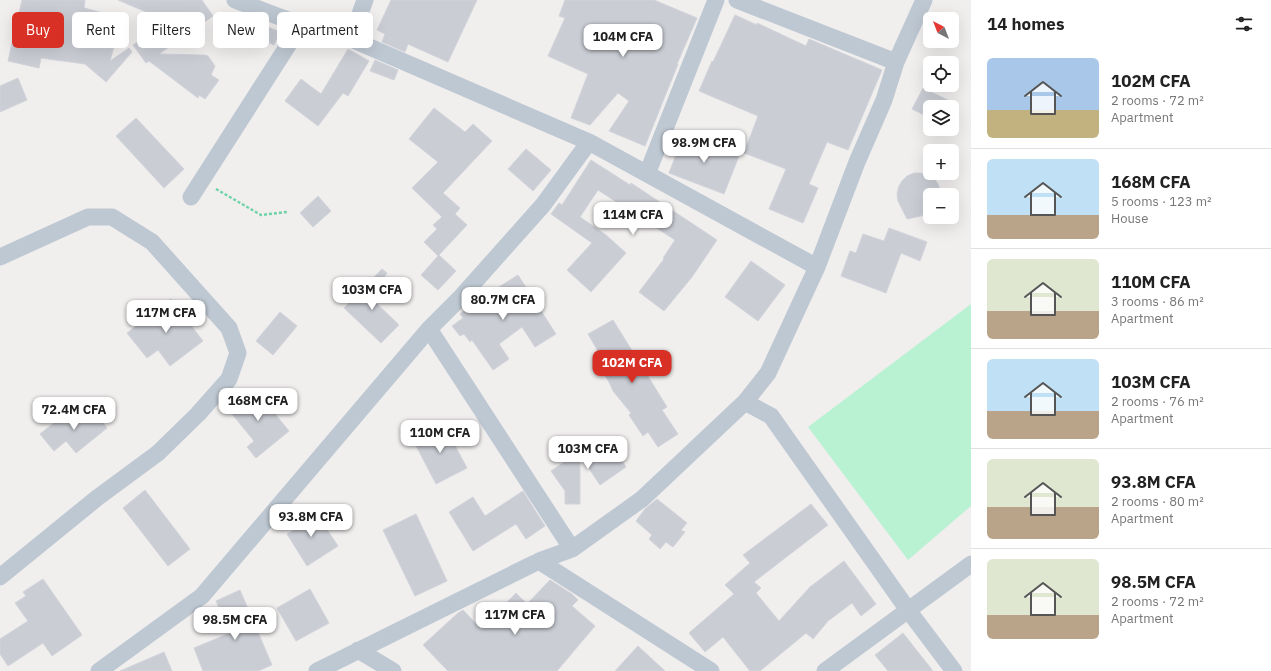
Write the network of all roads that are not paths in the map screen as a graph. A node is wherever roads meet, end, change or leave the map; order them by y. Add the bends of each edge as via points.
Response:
1 (235, 0) edge
2 (364, 0) edge
3 (716, 0) edge
4 (737, 0) edge
5 (924, 0) edge
6 (360, 12) edge
7 (277, 16) edge
8 (286, 48) edge
9 (372, 48) edge
10 (896, 62) junction
11 (589, 142) junction
12 (647, 174) junction
13 (191, 197) dead end
14 (0, 257) edge
15 (817, 266) junction
16 (429, 329) junction
17 (744, 402) junction
18 (572, 549) junction
19 (539, 561) junction
20 (971, 564) edge
21 (0, 577) edge
22 (908, 610) junction
23 (358, 650) junction
24 (100, 671) edge
25 (317, 671) edge
26 (393, 671) edge
27 (711, 671) edge
28 (825, 671) edge
29 (954, 671) edge

1 - 7 street
2 - 6 street
3 - 12 street
4 - 10 street
5 - 10 street
8 - 13 street
9 - 11 street
10 - 15 street via 884,100
11 - 12 street
11 - 16 street via 543,205
12 - 15 street
14 - 21 street via 88,217 112,217 152,242 229,328 238,353 229,379 158,453 97,498
15 - 17 street via 768,373
16 - 18 street
16 - 24 street via 202,596
17 - 18 street via 642,499
17 - 22 street via 771,416
18 - 19 street
19 - 23 street
19 - 27 street
20 - 22 street
22 - 28 street
22 - 29 street
23 - 25 street
23 - 26 street

